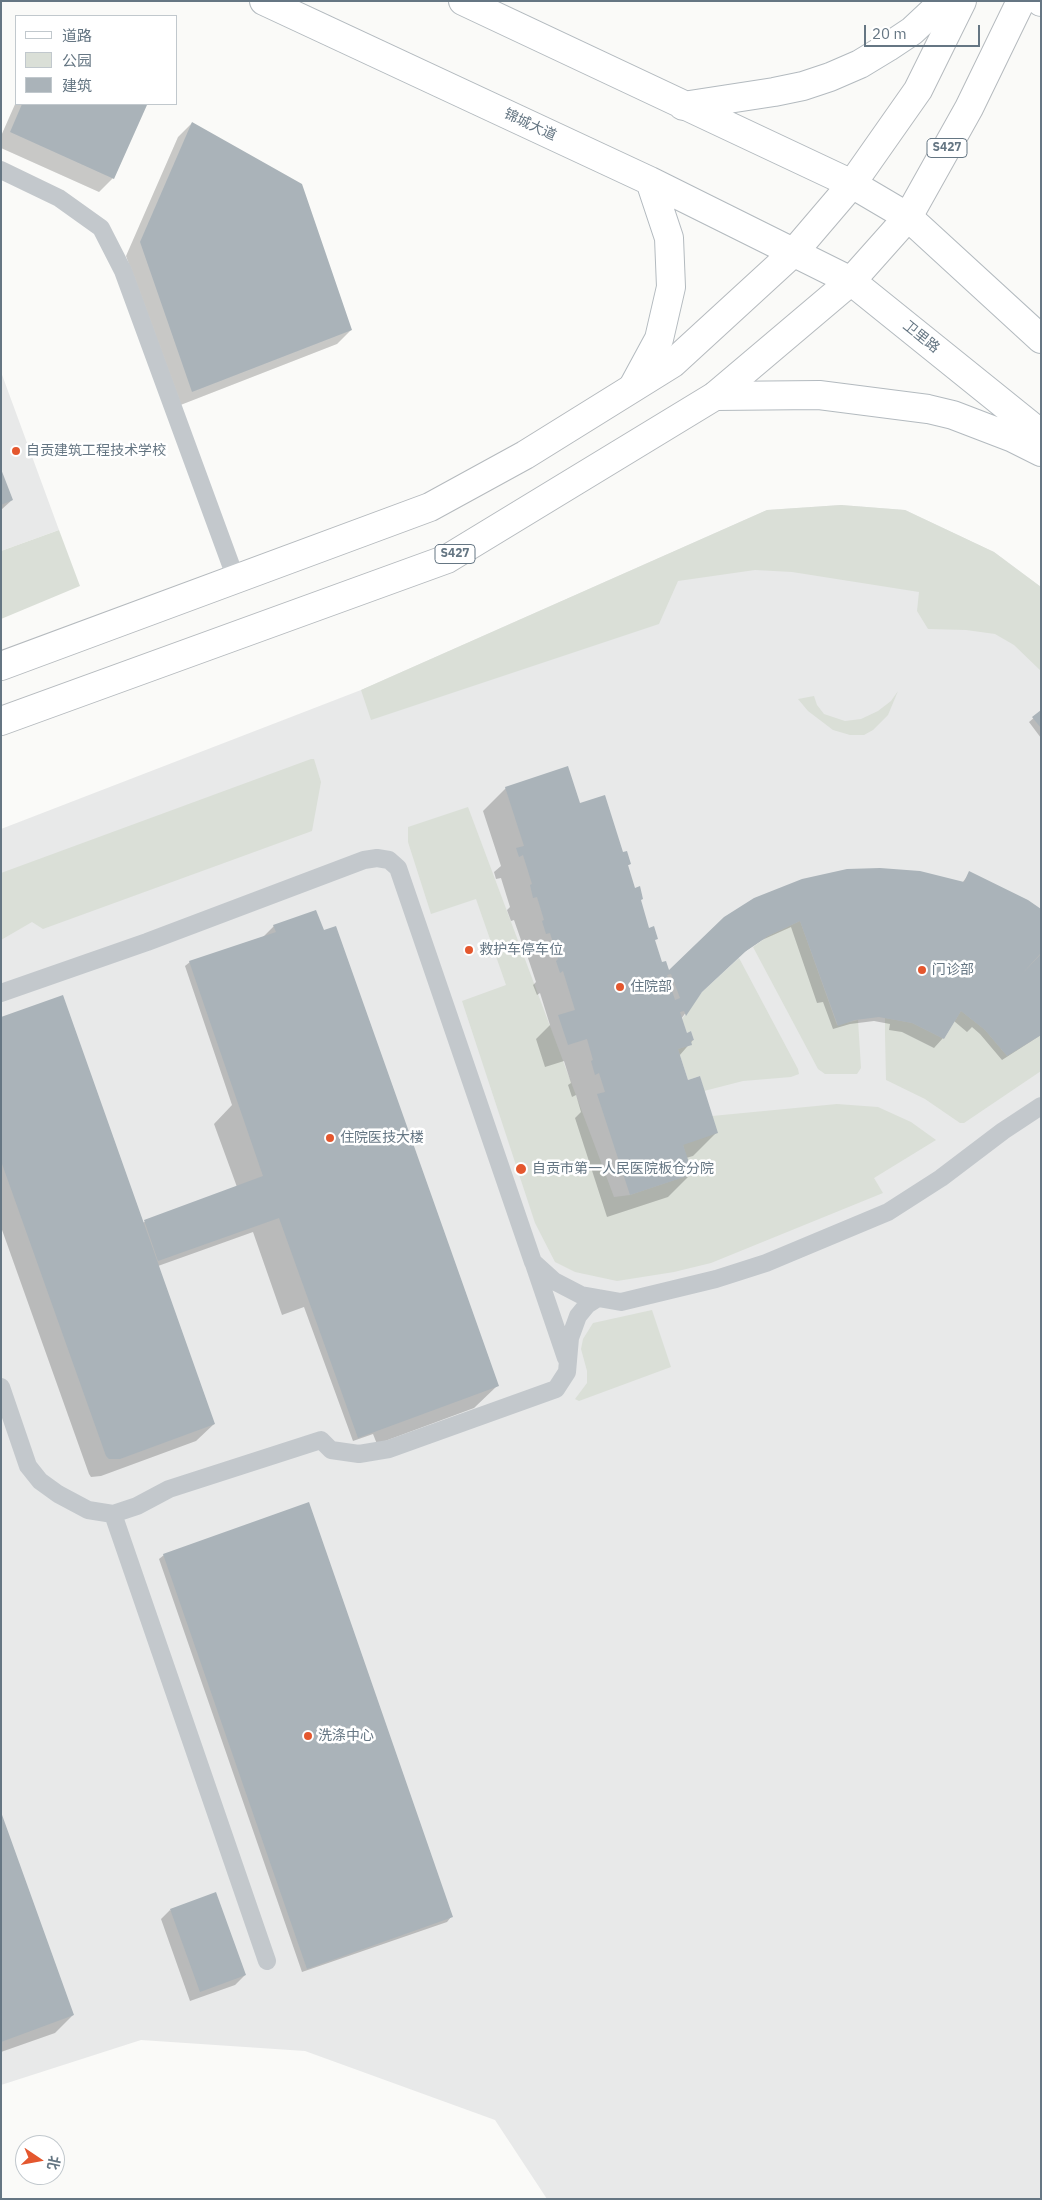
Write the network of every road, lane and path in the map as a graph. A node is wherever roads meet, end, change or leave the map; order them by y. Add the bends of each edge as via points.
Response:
1 (264, 1) edge
2 (463, 1) edge
3 (944, 1) edge
4 (962, 1) edge
5 (1021, 1) edge
6 (683, 106) junction
7 (1, 170) edge
8 (650, 181) junction
9 (852, 184) junction
10 (908, 217) junction
11 (794, 252) junction
12 (851, 281) junction
13 (1041, 339) edge
14 (634, 387) junction
15 (715, 396) junction
16 (1041, 434) edge
17 (1041, 452) edge
18 (236, 579) junction
19 (1, 666) edge
20 (1, 721) edge
21 (1, 993) edge
22 (1041, 1106) edge
23 (533, 1262) junction
24 (598, 1298) junction
25 (568, 1364) junction
26 (1, 1387) edge
27 (113, 1514) junction
28 (267, 1962) dead end

1 - 8 main road, 锦城大道
2 - 6 main road
3 - 6 main road via 912,31 860,64 830,77 774,92
4 - 9 main road via 918,90
5 - 10 main road, S427 via 969,108
6 - 9 main road
7 - 18 lane via 59,198 101,228 123,271
8 - 11 main road, 锦城大道
8 - 14 main road via 669,238 671,287 659,339
9 - 10 main road
9 - 11 main road
10 - 12 main road, S427
10 - 13 main road
11 - 12 main road, 卫里路
11 - 14 main road via 673,363
12 - 15 main road, S427
12 - 16 main road, 卫里路
14 - 18 main road via 525,455 430,507
15 - 17 main road via 819,395 928,409 953,415
15 - 20 main road, S427 via 447,559
18 - 19 main road
21 - 23 lane via 364,860 389,860 398,868
22 - 24 lane via 888,1212 766,1263 716,1279 622,1302
23 - 24 lane via 554,1281 582,1295
23 - 25 lane
24 - 25 lane via 578,1316 570,1338
25 - 27 lane via 567,1372 556,1389 389,1449 359,1454 332,1450 321,1440 169,1489
26 - 27 lane via 28,1466 40,1481 88,1510
27 - 28 lane

